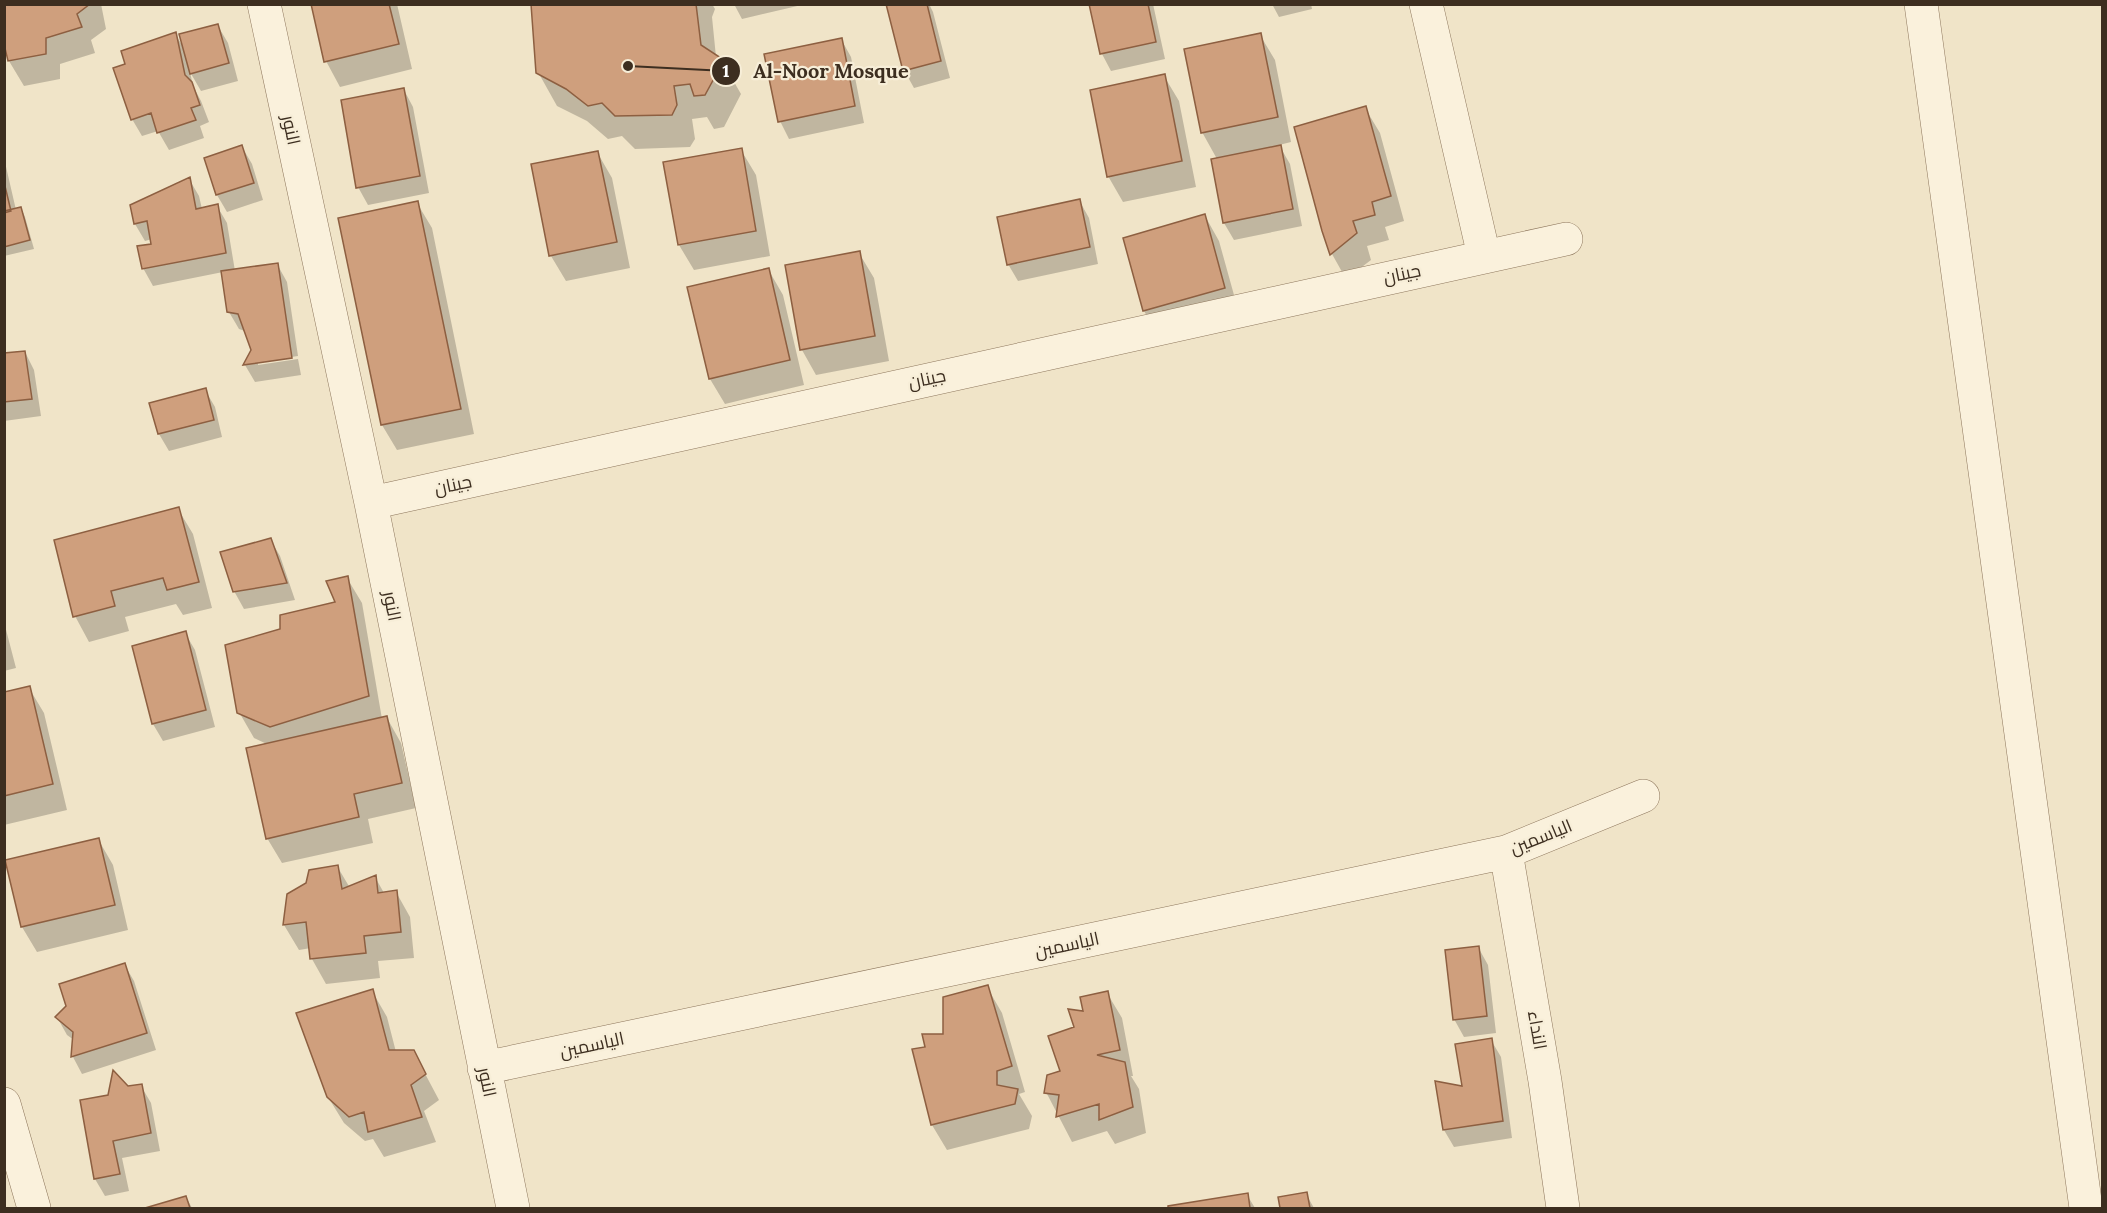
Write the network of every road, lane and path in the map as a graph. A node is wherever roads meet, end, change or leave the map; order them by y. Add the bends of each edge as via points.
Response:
1 (264, 4) edge
2 (1426, 4) edge
3 (1921, 4) edge
4 (1566, 239) dead end
5 (1484, 256) junction
6 (371, 503) junction
7 (1642, 796) dead end
8 (1506, 852) junction
9 (484, 1068) junction
10 (4, 1104) edge
11 (34, 1209) edge
12 (513, 1209) edge
13 (1563, 1209) edge
14 (2086, 1209) edge

1 - 6 street, النور
2 - 5 street
3 - 14 street
4 - 5 street, جينان
5 - 6 street, جينان
6 - 9 street, النور
7 - 8 street, الياسمين
8 - 9 street, الياسمين
8 - 13 street, النداء
9 - 12 street, النور
10 - 11 street

